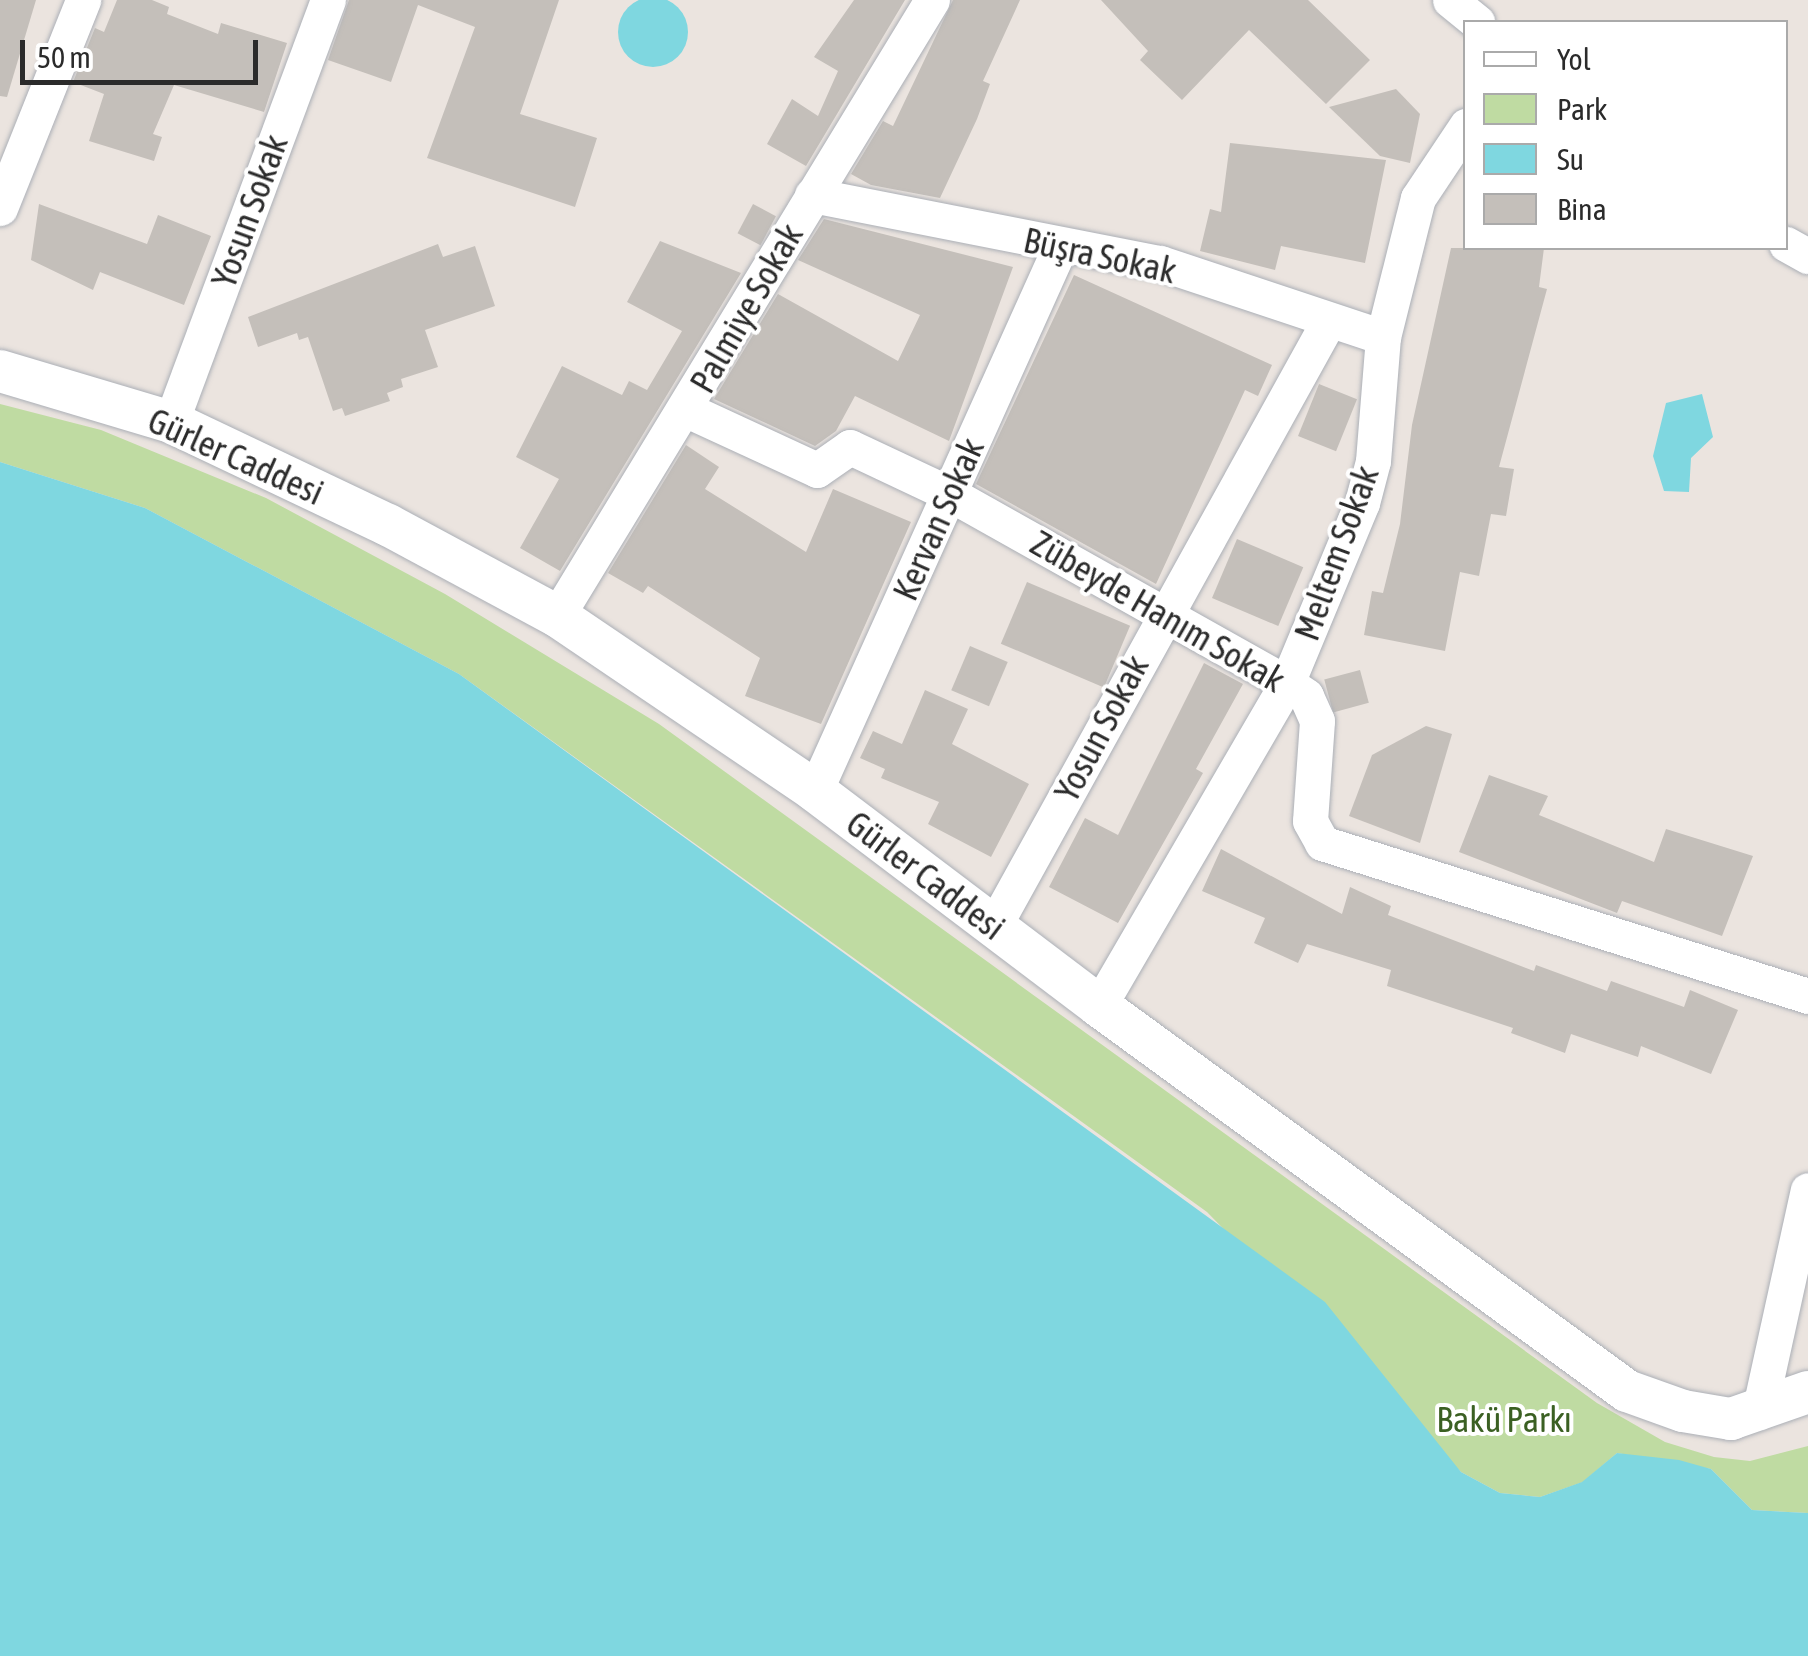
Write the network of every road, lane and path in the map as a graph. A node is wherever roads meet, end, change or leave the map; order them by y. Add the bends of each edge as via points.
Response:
1 (83, 0) edge
2 (328, 0) edge
3 (932, 0) edge
4 (1450, 0) edge
5 (1475, 20) edge
6 (1463, 130) edge
7 (812, 196) junction
8 (0, 208) edge
9 (1060, 247) junction
10 (1328, 322) junction
11 (1383, 337) junction
12 (0, 371) edge
13 (686, 410) junction
14 (171, 422) junction
15 (950, 494) junction
16 (1164, 611) junction
17 (557, 616) junction
18 (1287, 682) junction
19 (815, 791) junction
20 (994, 926) junction
21 (1808, 996) edge
22 (1098, 1006) junction
23 (1808, 1190) edge
24 (1808, 1392) edge
25 (1760, 1412) junction

1 - 8 street
2 - 14 street, Yosun Sokak
3 - 7 street, Palmiye Sokak
4 - 5 street
6 - 11 street, Meltem Sokak via 1418,198
7 - 9 street, Büşra Sokak
7 - 13 street, Palmiye Sokak
9 - 10 street, Büşra Sokak via 1160,263
9 - 15 street, Kervan Sokak
10 - 11 street, Büşra Sokak
10 - 16 street, Yosun Sokak
11 - 18 street, Meltem Sokak via 1374,460
12 - 14 street, Gürler Caddesi
13 - 15 street, Zübeyde Hanım Sokak via 817,470 850,447
13 - 17 street, Palmiye Sokak
14 - 17 street, Gürler Caddesi via 388,524
15 - 16 street, Zübeyde Hanım Sokak
15 - 19 street, Kervan Sokak
16 - 18 street, Zübeyde Hanım Sokak
16 - 20 street, Yosun Sokak
17 - 19 street, Gürler Caddesi
18 - 21 street, Zübeyde Hanım Sokak via 1306,696 1317,721 1310,821 1322,842
18 - 22 street, Meltem Sokak
19 - 20 street, Gürler Caddesi
20 - 22 street, Gürler Caddesi
22 - 25 street, Gürler Caddesi via 1628,1390 1683,1411 1731,1418
23 - 25 street
24 - 25 street, Gürler Caddesi

